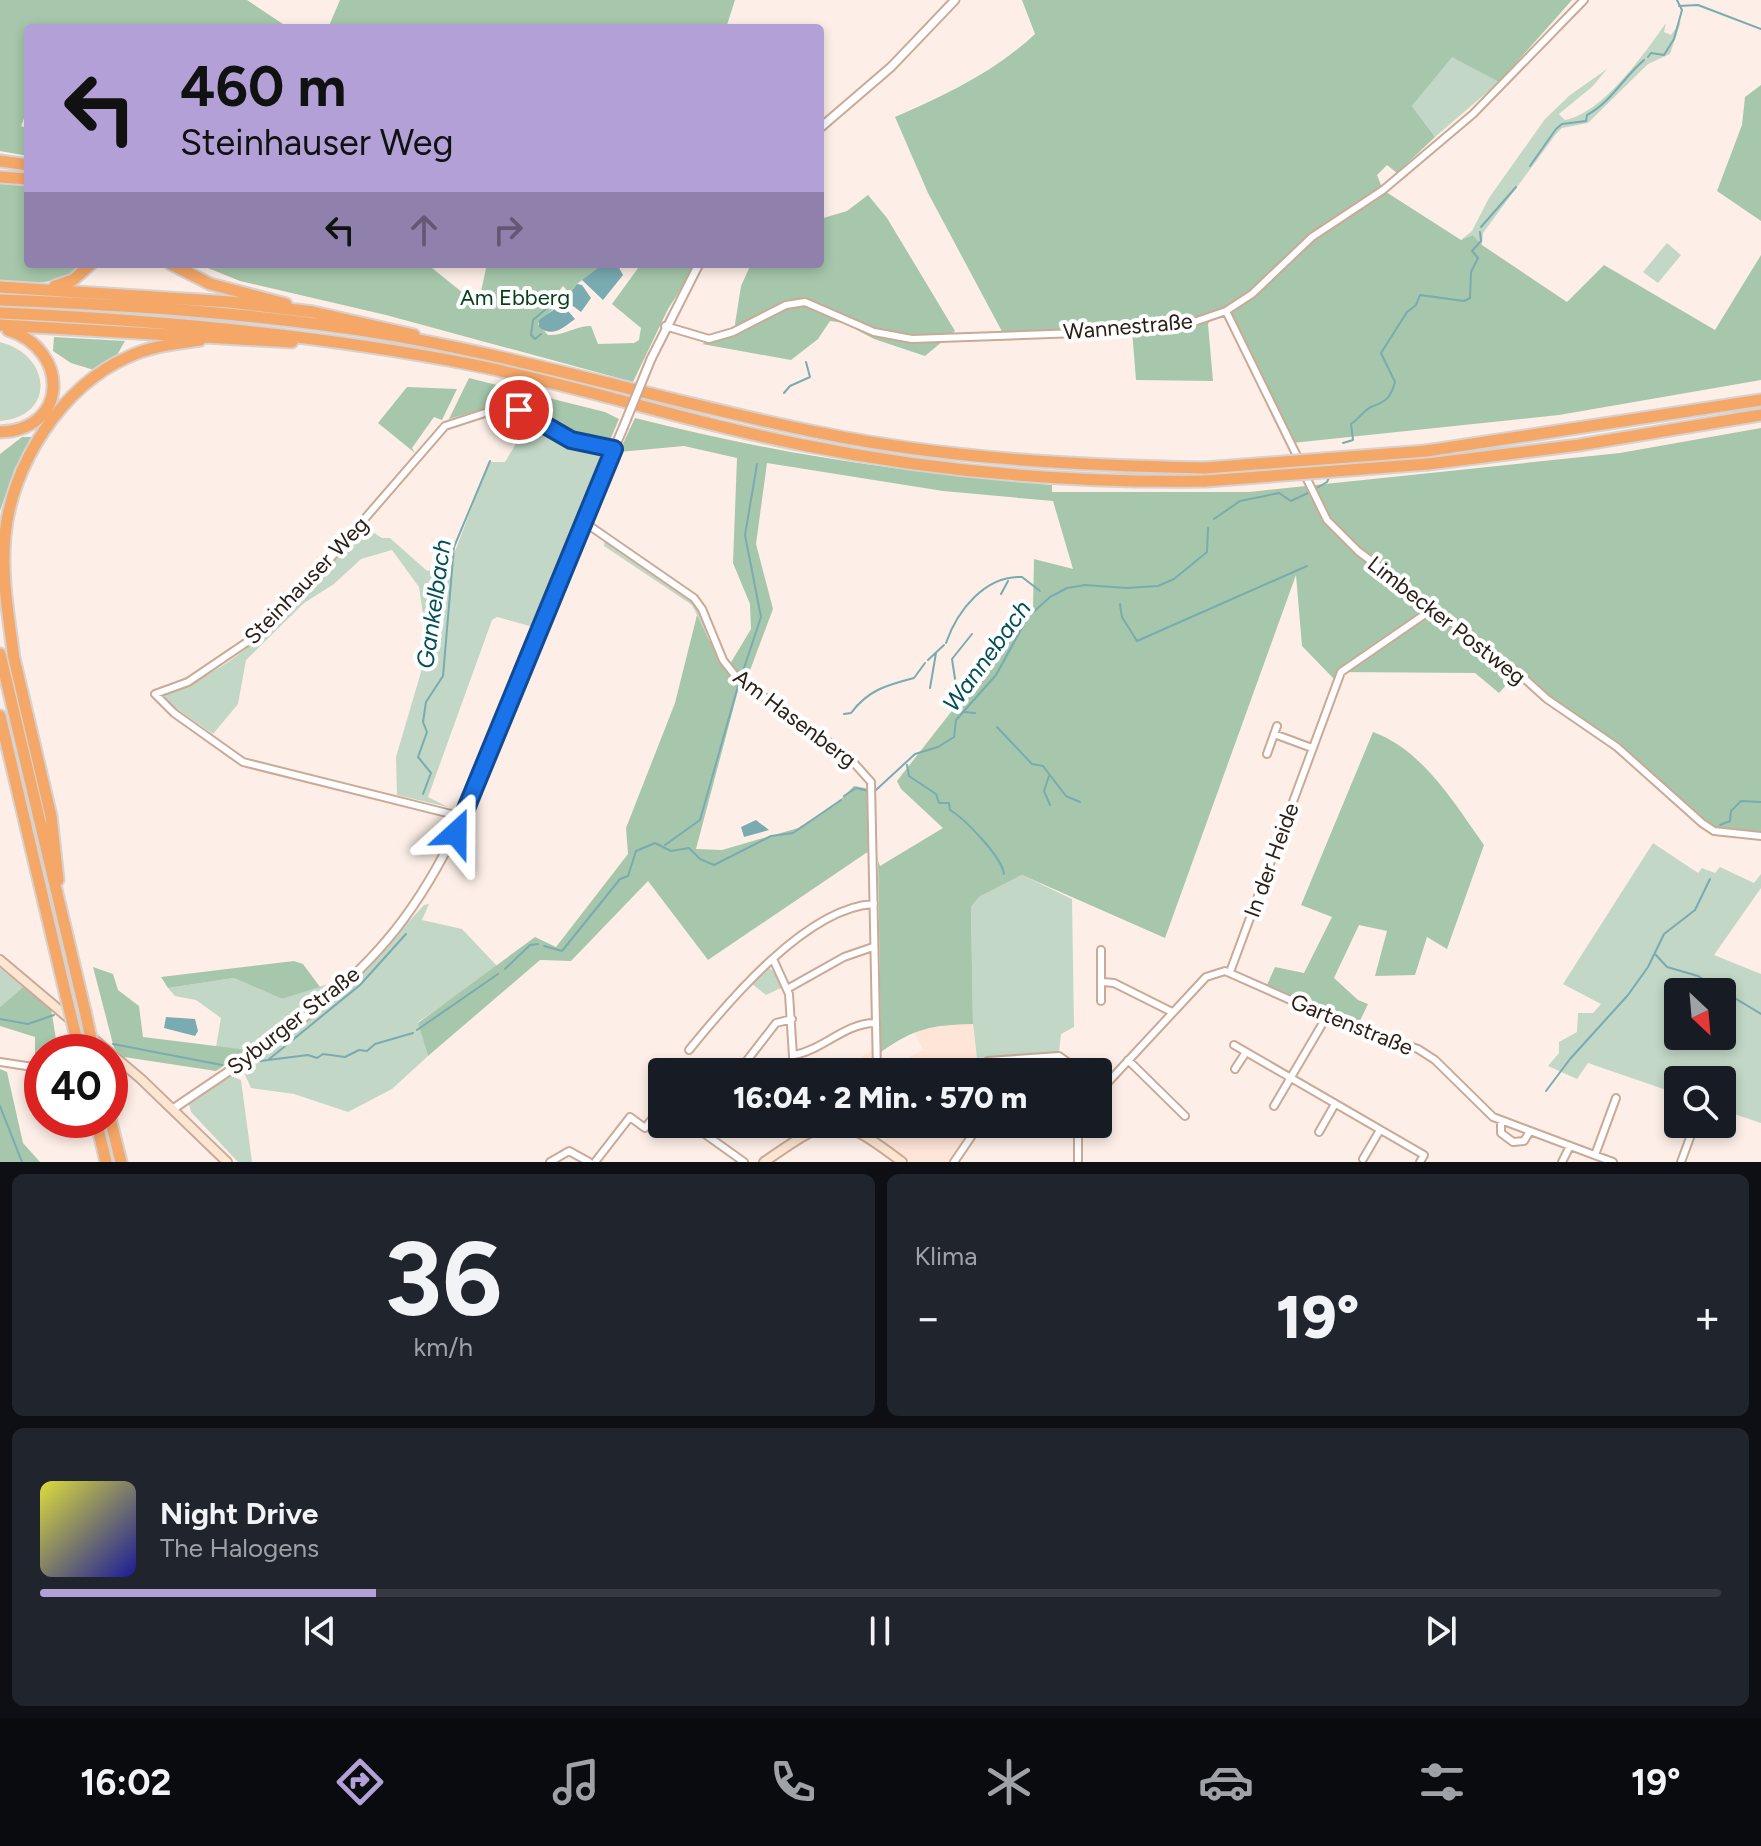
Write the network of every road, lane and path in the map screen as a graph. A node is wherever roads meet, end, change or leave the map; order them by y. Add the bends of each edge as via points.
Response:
1 (955, 0) edge
2 (1584, 0) edge
3 (824, 125) edge
4 (0, 161) edge
5 (24, 164) edge
6 (0, 177) edge
7 (24, 179) edge
8 (87, 268) edge
9 (180, 268) edge
10 (697, 268) edge
11 (5, 288) edge
12 (0, 300) edge
13 (1226, 311) junction
14 (313, 312) junction
15 (0, 313) edge
16 (0, 326) edge
17 (665, 326) junction
18 (264, 339) junction
19 (429, 343) junction
20 (600, 396) junction
21 (1761, 400) edge
22 (1761, 415) edge
23 (0, 432) edge
24 (614, 449) junction
25 (584, 522) junction
26 (0, 605) edge
27 (1434, 608) junction
28 (0, 654) edge
29 (14, 659) junction
30 (0, 716) edge
31 (1277, 726) dead end
32 (1274, 734) junction
33 (0, 742) edge
34 (1312, 748) junction
35 (1267, 754) dead end
36 (15, 778) junction
37 (463, 817) junction
38 (1761, 836) edge
39 (59, 900) junction
40 (874, 904) junction
41 (873, 947) junction
42 (1101, 950) dead end
43 (773, 959) junction
44 (0, 960) edge
45 (1230, 972) junction
46 (1103, 982) junction
47 (787, 989) junction
48 (1101, 1001) dead end
49 (1172, 1012) junction
50 (1327, 1016) junction
51 (792, 1019) junction
52 (875, 1023) junction
53 (75, 1034) edge
54 (90, 1034) edge
55 (1234, 1045) dead end
56 (689, 1050) dead end
57 (1246, 1052) junction
58 (794, 1055) joint
59 (749, 1058) edge
60 (876, 1058) edge
61 (1031, 1058) edge
62 (1062, 1058) edge
63 (1128, 1060) junction
64 (0, 1062) edge
65 (24, 1066) edge
66 (1235, 1069) dead end
67 (1112, 1077) edge
68 (1290, 1078) junction
69 (1616, 1098) dead end
70 (1335, 1104) junction
71 (1274, 1106) dead end
72 (173, 1109) junction
73 (1185, 1116) dead end
74 (1501, 1121) junction
75 (648, 1124) edge
76 (1380, 1130) junction
77 (1530, 1131) junction
78 (1319, 1132) dead end
79 (100, 1138) edge
80 (115, 1138) edge
81 (710, 1138) edge
82 (800, 1138) edge
83 (871, 1138) edge
84 (970, 1138) edge
85 (1078, 1138) edge
86 (1690, 1138) edge
87 (795, 1140) joint
88 (1570, 1146) junction
89 (1595, 1155) junction
90 (1363, 1159) dead end
91 (106, 1162) edge
92 (121, 1162) edge
93 (227, 1162) edge
94 (550, 1162) edge
95 (589, 1162) edge
96 (595, 1162) edge
97 (744, 1162) edge
98 (764, 1162) edge
99 (902, 1162) edge
100 (954, 1162) edge
101 (1078, 1162) edge
102 (1420, 1162) edge
103 (1562, 1162) edge
104 (1613, 1162) edge
105 (1681, 1162) edge

1 - 3 street via 891,67
2 - 13 street, Wannestraße via 1473,114 1383,190 1312,237 1252,294
4 - 5 highway
6 - 7 highway
8 - 11 highway via 57,286
9 - 14 highway via 225,289
10 - 17 street, Syburger Straße
11 - 14 highway
12 - 19 highway via 230,314
13 - 17 street, Wannestraße via 1191,323 1134,331 912,339 874,332 798,302 720,337 699,338
13 - 27 street, Limbecker Postweg via 1327,520
14 - 19 highway via 405,330
15 - 20 highway via 266,331 472,365
16 - 18 highway
16 - 23 highway via 39,346 51,365 54,385 40,417 17,430
17 - 24 street, Syburger Straße, bridge
18 - 20 highway via 376,353
18 - 29 highway via 199,340 142,351 105,369 60,410 27,463 7,519 4,562
19 - 21 highway, bridge via 885,445 1027,462 1205,468 1426,451
20 - 22 highway, bridge via 802,445 941,468 1088,480 1205,481 1428,464
24 - 25 street, Syburger Straße
24 - 37 street, Steinhauser Weg via 571,440 512,409 445,426 303,590 253,638 188,682 155,694 243,762
25 - 37 street, Syburger Straße
25 - 40 street, Am Hasenberg via 694,598 737,678 846,754 868,776 875,815
26 - 29 highway
27 - 34 street, In der Heide via 1341,672
27 - 38 street, Limbecker Postweg via 1547,699 1617,747 1702,823 1714,831
28 - 39 highway
29 - 39 highway via 51,816
30 - 36 highway
31 - 32 street
32 - 34 street
32 - 35 street
33 - 36 highway
34 - 45 street, In der Heide
36 - 53 highway, bridge
37 - 72 street, Syburger Straße via 428,884 369,960 313,1010
39 - 54 highway, bridge
40 - 41 street, Am Hasenberg
40 - 43 street via 819,926
41 - 47 street
41 - 52 street, Am Hasenberg
42 - 46 street
43 - 47 street
43 - 56 street
44 - 72 main road
45 - 49 street via 1211,973
45 - 50 street, Gartenstraße
46 - 48 street
46 - 49 street
47 - 51 street
49 - 63 street
50 - 68 street
50 - 74 street, Gartenstraße via 1427,1054
51 - 58 street
51 - 59 street via 776,1023
52 - 58 street via 858,1025
52 - 60 street, Am Hasenberg
55 - 57 street
57 - 66 street
57 - 68 street
61 - 62 street
63 - 67 street
63 - 73 street
64 - 65 street
68 - 70 street
68 - 71 street
69 - 89 street
70 - 76 street
70 - 78 street
72 - 93 main road
74 - 77 street, Gartenstraße
74 - 77 street, Gartenstraße via 1501,1133 1513,1142 1524,1141
75 - 96 street via 645,1128 630,1117
76 - 90 street
76 - 102 street via 1424,1155
77 - 88 street, Gartenstraße
79 - 91 highway
80 - 92 highway
81 - 97 street
82 - 87 main road
83 - 99 main road
84 - 100 street
85 - 101 street
86 - 105 street
87 - 98 main road
88 - 89 street, Gartenstraße
88 - 103 street
89 - 104 street, Gartenstraße
94 - 95 street via 569,1151

